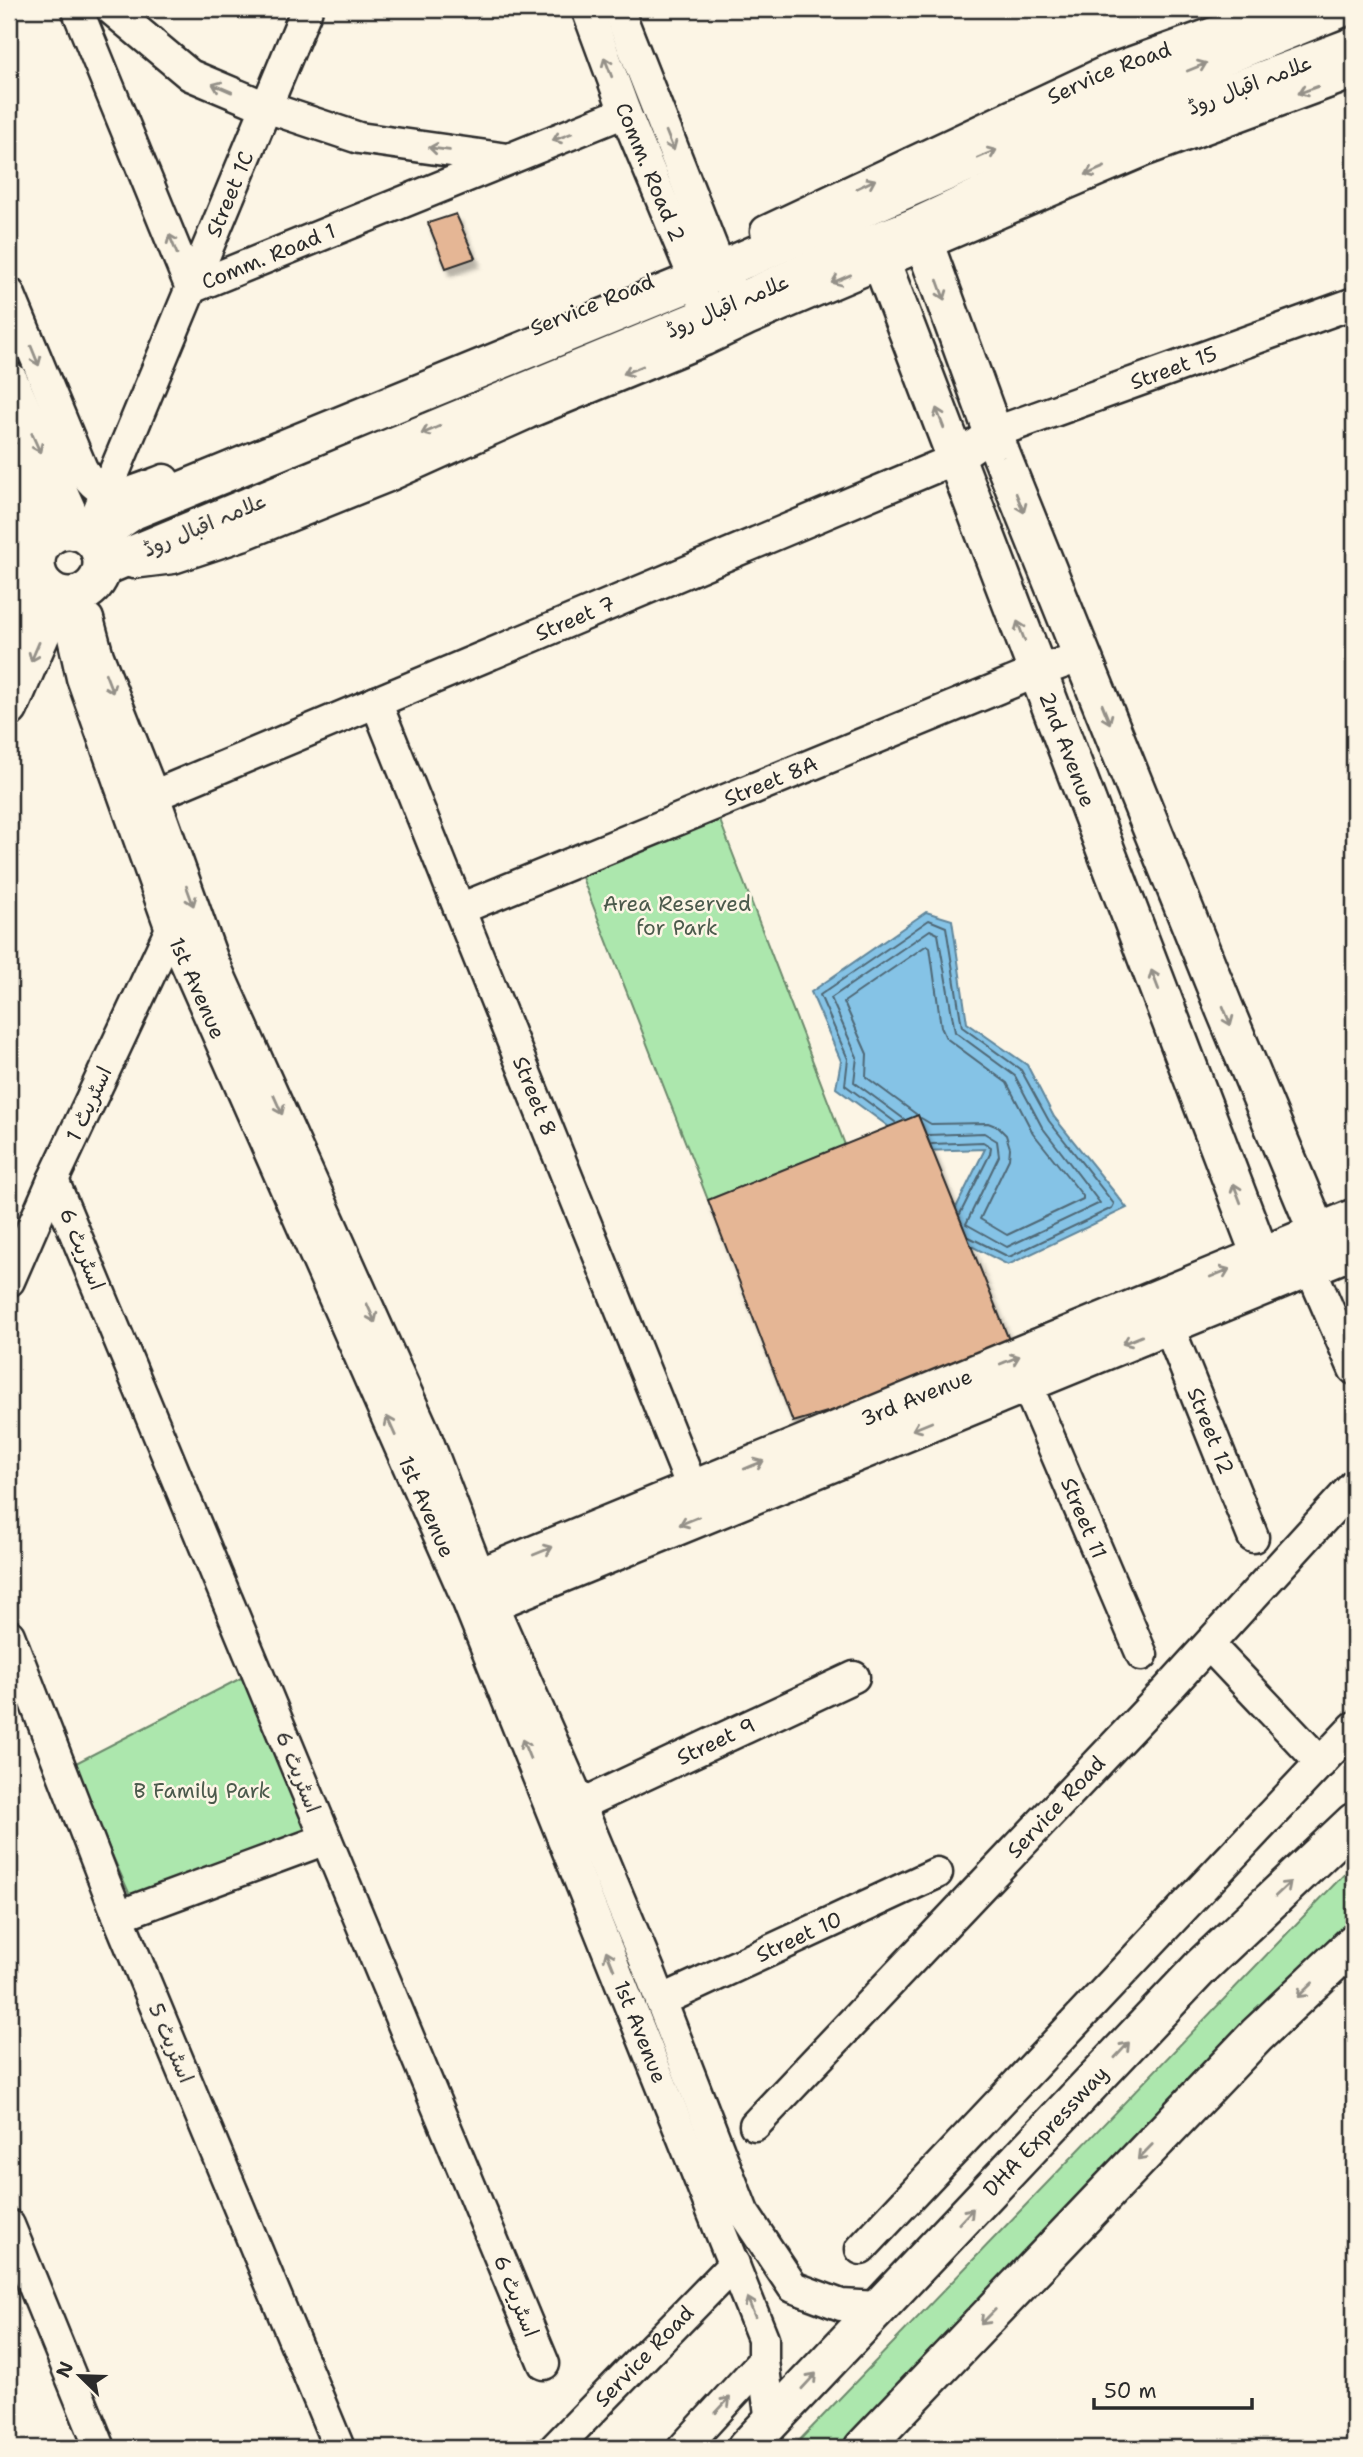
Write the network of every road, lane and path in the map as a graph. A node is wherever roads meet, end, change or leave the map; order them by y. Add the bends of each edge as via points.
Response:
1 (77, 9) edge
2 (111, 9) edge
3 (307, 9) edge
4 (587, 9) edge
5 (618, 9) edge
6 (1280, 9) edge
7 (1338, 9) edge
8 (1354, 46) edge
9 (267, 107) junction
10 (625, 112) junction
11 (507, 159) junction
12 (921, 234) junction
13 (877, 252) junction
14 (705, 268) junction
15 (191, 288) junction
16 (9, 293) edge
17 (1354, 303) edge
18 (728, 318) junction
19 (9, 381) edge
20 (993, 433) junction
21 (955, 459) junction
22 (9, 461) edge
23 (107, 494) junction
24 (51, 558) edge
25 (9, 632) edge
26 (1082, 656) junction
27 (1037, 672) junction
28 (376, 702) junction
29 (9, 708) edge
30 (153, 796) junction
31 (460, 909) junction
32 (171, 929) junction
33 (53, 1180) junction
34 (1354, 1218) edge
35 (1354, 1249) edge
36 (1314, 1250) junction
37 (1261, 1256) junction
38 (9, 1281) edge
39 (1168, 1325) junction
40 (1354, 1369) edge
41 (1026, 1383) junction
42 (1354, 1485) edge
43 (693, 1490) junction
44 (1253, 1537) dead end
45 (486, 1590) junction
46 (9, 1635) edge
47 (1209, 1645) junction
48 (1142, 1655) dead end
49 (854, 1677) dead end
50 (1354, 1727) edge
51 (1321, 1763) junction
52 (580, 1805) junction
53 (1354, 1822) edge
54 (326, 1839) junction
55 (937, 1873) dead end
56 (118, 1916) junction
57 (1354, 1943) edge
58 (661, 2001) junction
59 (755, 2125) dead end
60 (9, 2225) edge
61 (861, 2249) dead end
62 (734, 2264) junction
63 (879, 2307) junction
64 (763, 2361) junction
65 (544, 2364) dead end
66 (771, 2422) junction
67 (100, 2448) edge
68 (339, 2448) edge
69 (555, 2448) edge
70 (683, 2448) edge
71 (746, 2448) edge
72 (863, 2448) edge

15 -> 1 street, Comm. Road 1
9 -> 2 street via 190,75
3 - 9 street, Street 1C
10 -> 4 street, Comm. Road 2
5 -> 14 street, Comm. Road 2
14 -> 6 street, Service Road via 1107,71
7 - 8 main road
14 -> 7 main road
8 -> 12 main road, علامہ اقبال روڈ via 1027,174
11 -> 9 street via 359,138
9 - 15 street, Street 1C
10 -> 11 street, Comm. Road 1
10 - 14 street, Comm. Road 2
11 - 15 street, Comm. Road 1
12 - 13 main road, علامہ اقبال روڈ
12 -> 20 main road
13 -> 18 main road, علامہ اقبال روڈ
21 -> 13 main road, 2nd Avenue
14 - 18 street, Comm. Road 2
14 - 23 street, Service Road via 134,492
14 - 24 main road via 132,512
15 - 23 street, Street 1C
16 -> 23 street via 82,469 98,490
17 - 20 street, Street 15
18 -> 24 main road, علامہ اقبال روڈ
19 -> 24 main road
20 - 21 street, Street 7
20 -> 26 main road
27 -> 21 main road, 2nd Avenue
21 - 28 street, Street 7
22 - 24 main road
23 - 24 street, Street 1C
24 - 25 main road
24 -> 29 main road
24 -> 30 street via 98,656
24 - 32 street, 1st Avenue via 82,678
26 - 27 street, Street 8A
26 -> 36 main road via 1225,1010
27 - 31 street, Street 8A
37 -> 27 main road, 2nd Avenue
28 - 30 street, Street 7
28 - 31 street, Street 8
30 -> 45 street via 214,961 425,1434
31 - 43 street, Street 8
32 - 33 street, اسٹریٹ 1
62 -> 32 street, 1st Avenue via 464,1592
33 - 38 street, اسٹریٹ 1
33 - 54 street, اسٹریٹ 6
34 - 36 main road, 3rd Avenue
35 - 36 main road, 3rd Avenue
36 - 37 main road, 3rd Avenue
36 - 39 main road, 3rd Avenue
36 - 40 street
43 -> 37 main road, 3rd Avenue
39 -> 41 main road, 3rd Avenue
39 - 44 street, Street 12
41 -> 45 main road, 3rd Avenue
41 - 48 street, Street 11
42 - 47 street, Service Road
45 -> 43 main road, 3rd Avenue
45 - 52 street
46 - 56 street, اسٹریٹ 5
47 - 51 street
47 - 59 street, Service Road
49 - 52 street, Street 9
50 - 51 street
51 - 61 street
52 - 58 street
63 -> 53 main road, DHA Expressway via 1201,1967
54 - 56 street
54 - 65 street, اسٹریٹ 6
55 - 58 street, Street 10
56 - 68 street, اسٹریٹ 5
57 -> 72 main road via 1258,2035
58 - 63 street via 743,2212 793,2287 841,2305
60 - 67 street
64 -> 62 street, 1st Avenue via 763,2338
62 - 69 street, Service Road
66 -> 63 main road, DHA Expressway
64 - 66 street, 1st Avenue
70 -> 64 street
66 - 71 main road, DHA Expressway

